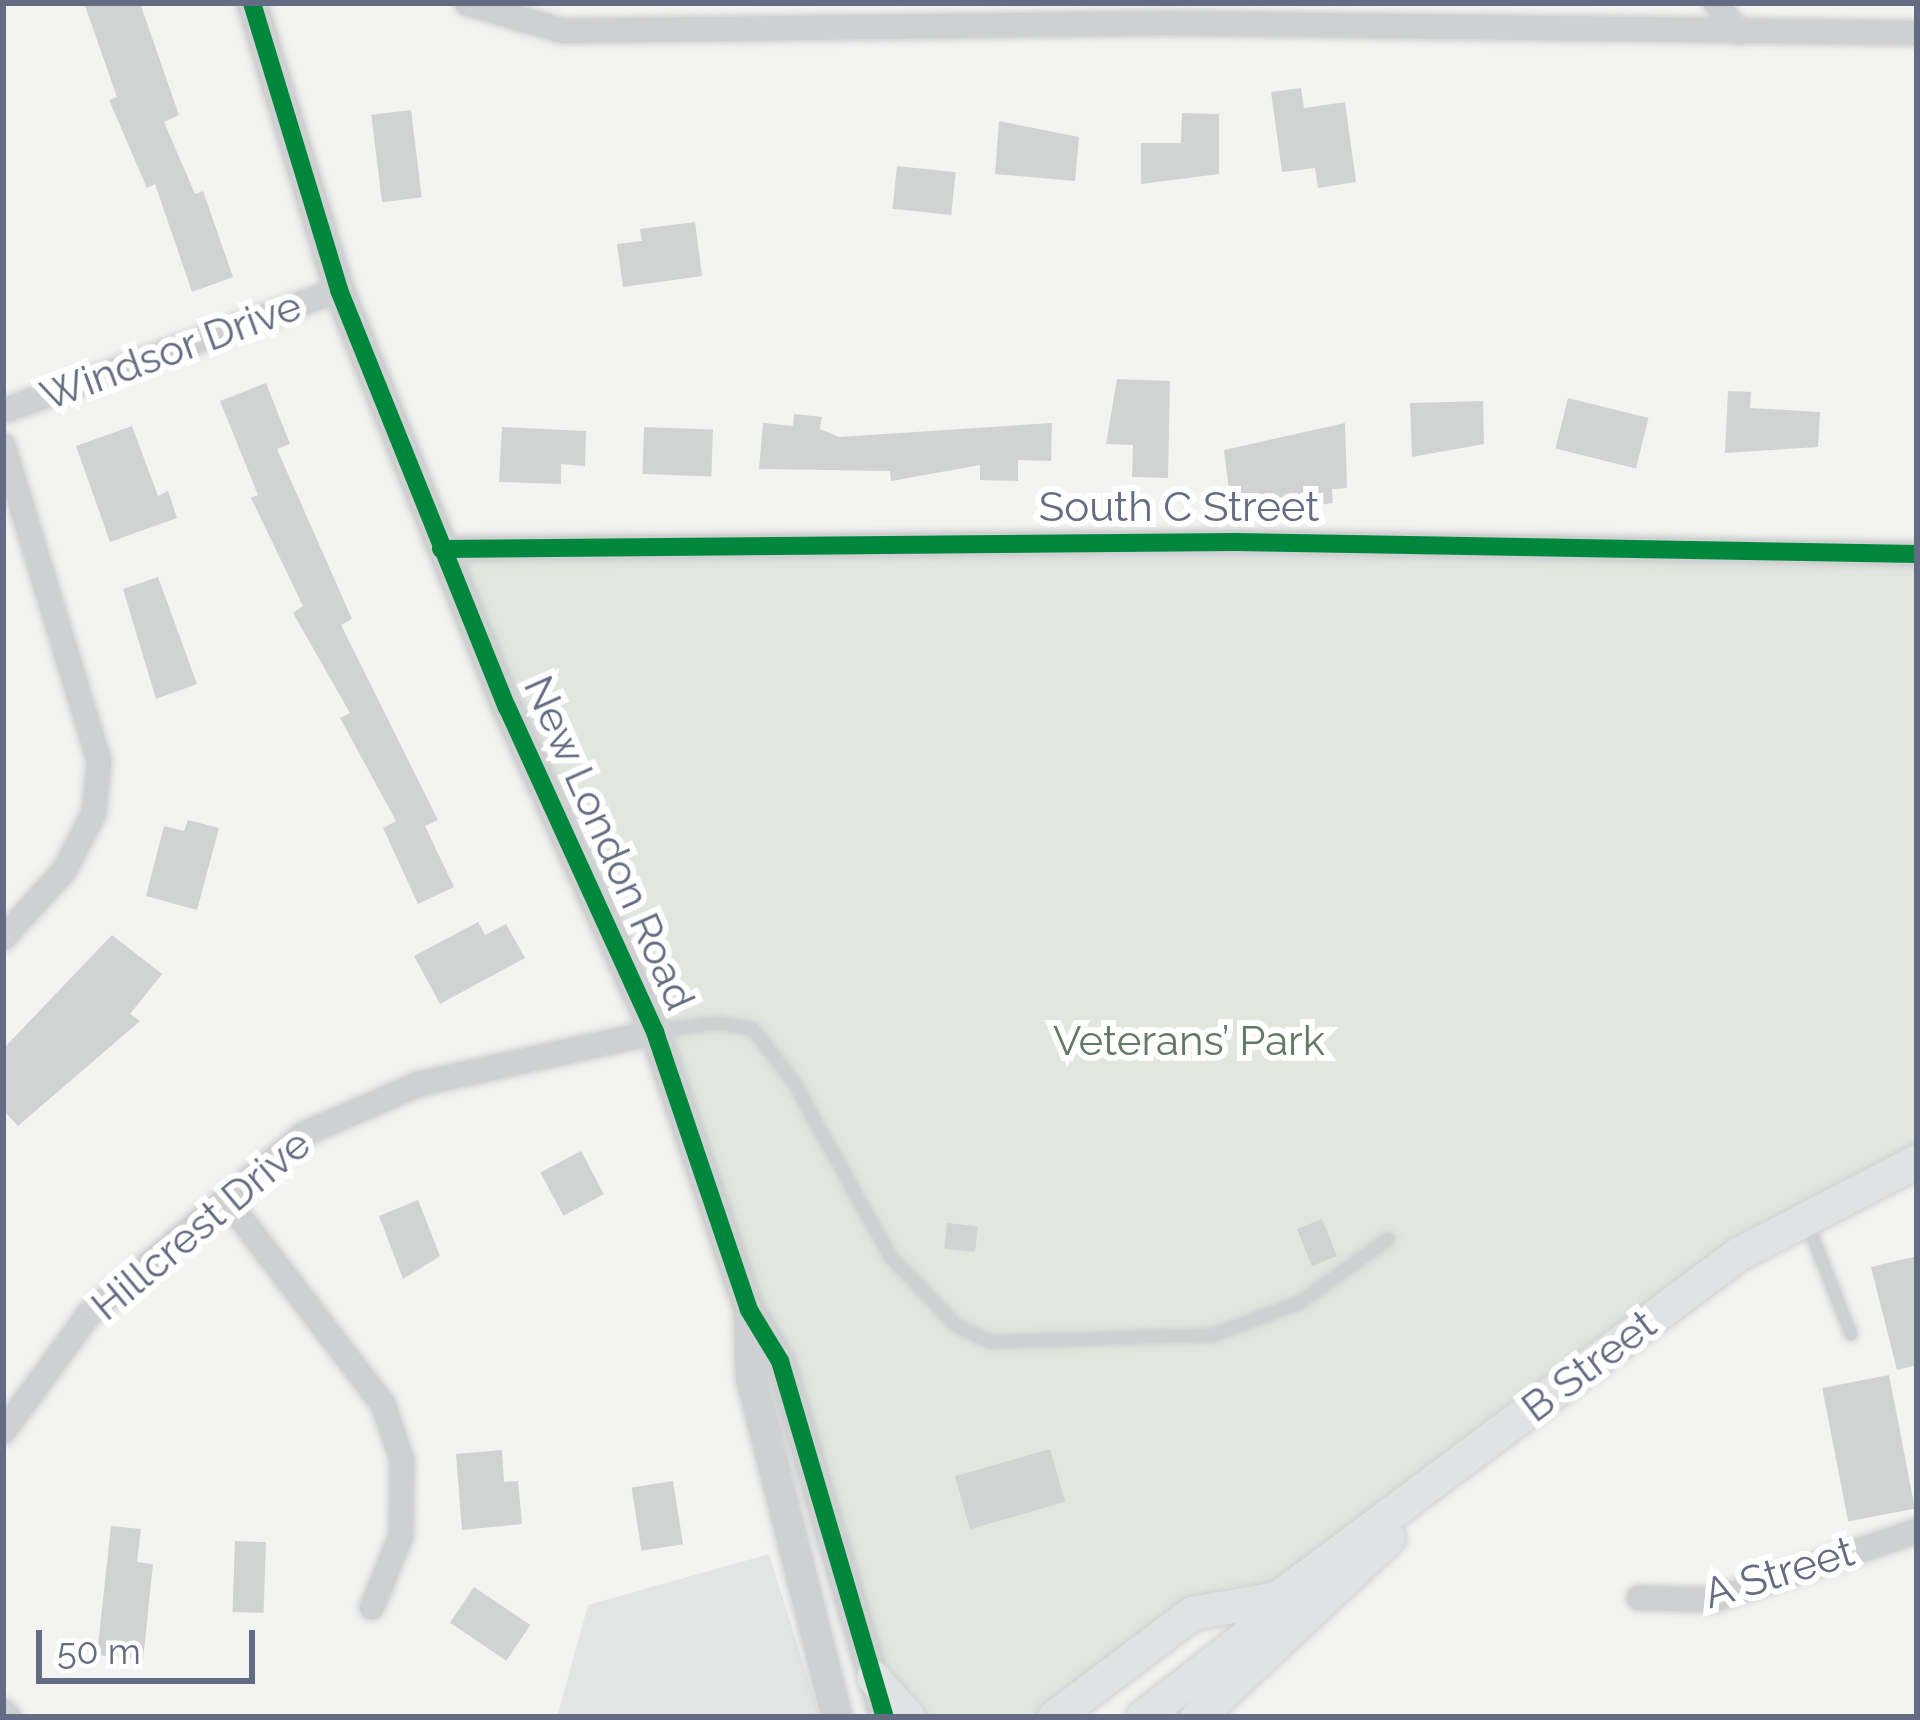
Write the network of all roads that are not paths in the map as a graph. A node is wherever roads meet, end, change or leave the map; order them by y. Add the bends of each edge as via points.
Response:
1 (252, 3) edge
2 (467, 3) edge
3 (1716, 3) edge
4 (1739, 3) edge
5 (1738, 32) junction
6 (1917, 33) edge
7 (339, 290) junction
8 (3, 411) edge
9 (3, 445) edge
10 (441, 550) junction
11 (1917, 554) edge
12 (3, 938) edge
13 (656, 1031) junction
14 (1917, 1161) edge
15 (226, 1199) junction
16 (1805, 1219) junction
17 (1388, 1239) dead end
18 (749, 1310) junction
19 (1851, 1334) dead end
20 (3, 1432) edge
21 (1411, 1504) junction
22 (1917, 1531) edge
23 (1277, 1598) junction
24 (1640, 1598) dead end
25 (372, 1607) dead end
26 (873, 1677) junction
27 (837, 1717) edge
28 (885, 1717) edge
29 (908, 1717) edge
30 (1054, 1717) edge
31 (1142, 1717) edge
32 (1197, 1717) edge

1 - 7 street, New London Road
2 - 5 street via 563,31 1165,23
3 - 5 street
4 - 5 street
5 - 6 street
7 - 8 street, Windsor Drive
7 - 10 street, New London Road
9 - 12 street via 99,761 94,813 64,872
10 - 11 street, South C Street via 1234,542
10 - 13 street, New London Road
13 - 15 street, Hillcrest Drive via 355,1107 302,1135
13 - 17 lane via 717,1023 752,1029 793,1081 890,1256 957,1326 990,1342 1213,1336 1299,1303
13 - 18 street, New London Road
14 - 16 main road, B Street
15 - 20 street, Hillcrest Drive via 89,1314
15 - 25 street via 383,1404 402,1460 400,1536
16 - 19 lane
16 - 21 main road, B Street via 1738,1254
18 - 26 street, New London Road via 779,1361
18 - 27 street, New London Road via 751,1377
21 - 23 main road, B Street
21 - 32 main road via 1376,1554
22 - 24 street, A Street via 1713,1600
23 - 30 main road, B Street via 1192,1613
23 - 31 main road, B Street via 1244,1638
26 - 28 street, New London Road
26 - 29 main road

